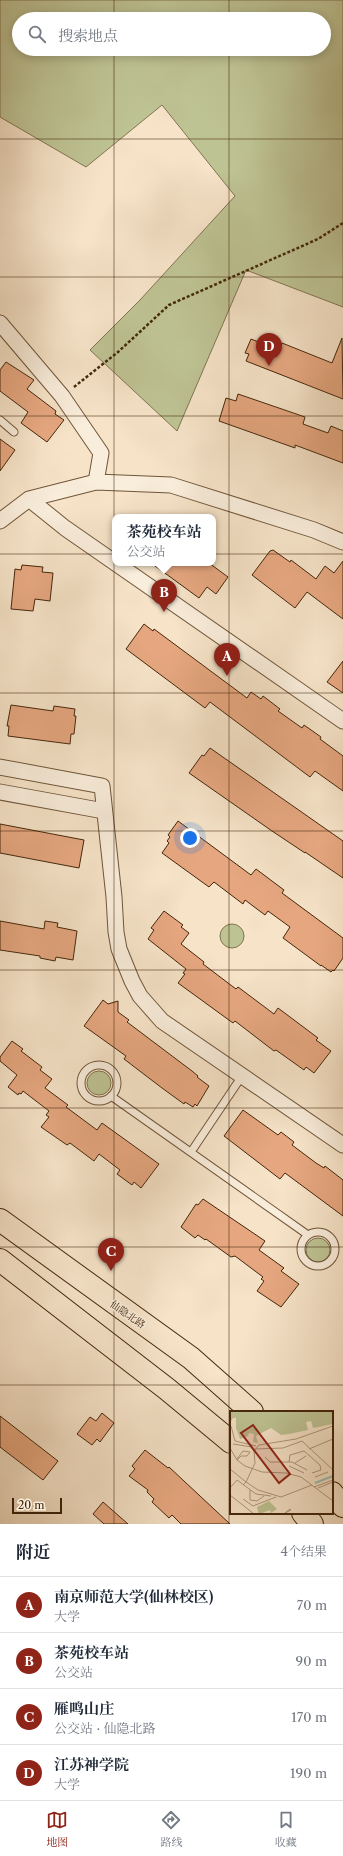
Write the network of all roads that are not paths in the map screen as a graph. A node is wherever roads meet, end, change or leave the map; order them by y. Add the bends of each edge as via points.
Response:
1 (0, 323) edge
2 (0, 420) edge
3 (14, 432) dead end
4 (96, 482) junction
5 (29, 499) junction
6 (0, 521) edge
7 (343, 542) edge
8 (112, 561) edge
9 (120, 566) edge
10 (343, 721) edge
11 (0, 767) edge
12 (0, 792) edge
13 (104, 811) junction
14 (242, 1076) junction
15 (111, 1096) junction
16 (343, 1145) edge
17 (191, 1152) junction
18 (0, 1220) edge
19 (308, 1235) junction
20 (0, 1260) edge
21 (251, 1411) edge
22 (230, 1441) edge
23 (333, 1494) edge
24 (343, 1506) edge
25 (303, 1514) edge
26 (312, 1524) edge

1 - 4 street via 62,396 101,454
2 - 3 lane
4 - 5 street
4 - 7 street via 171,485 314,530
5 - 6 street
5 - 8 street
9 - 10 street
11 - 13 street via 102,786
12 - 13 street
13 - 14 street via 116,932 119,949 132,981 140,996 162,1021
14 - 16 street
14 - 17 lane
15 - 15 lane via 117,1079 110,1069 98,1065 87,1070 81,1080 88,1097 100,1101
15 - 17 lane
17 - 19 lane
18 - 21 main road, 仙隐北路 via 191,1358
19 - 19 lane via 321,1232 332,1240 335,1253 328,1264 314,1266 304,1259 301,1246
20 - 22 main road via 167,1389
23 - 24 main road
25 - 26 main road

